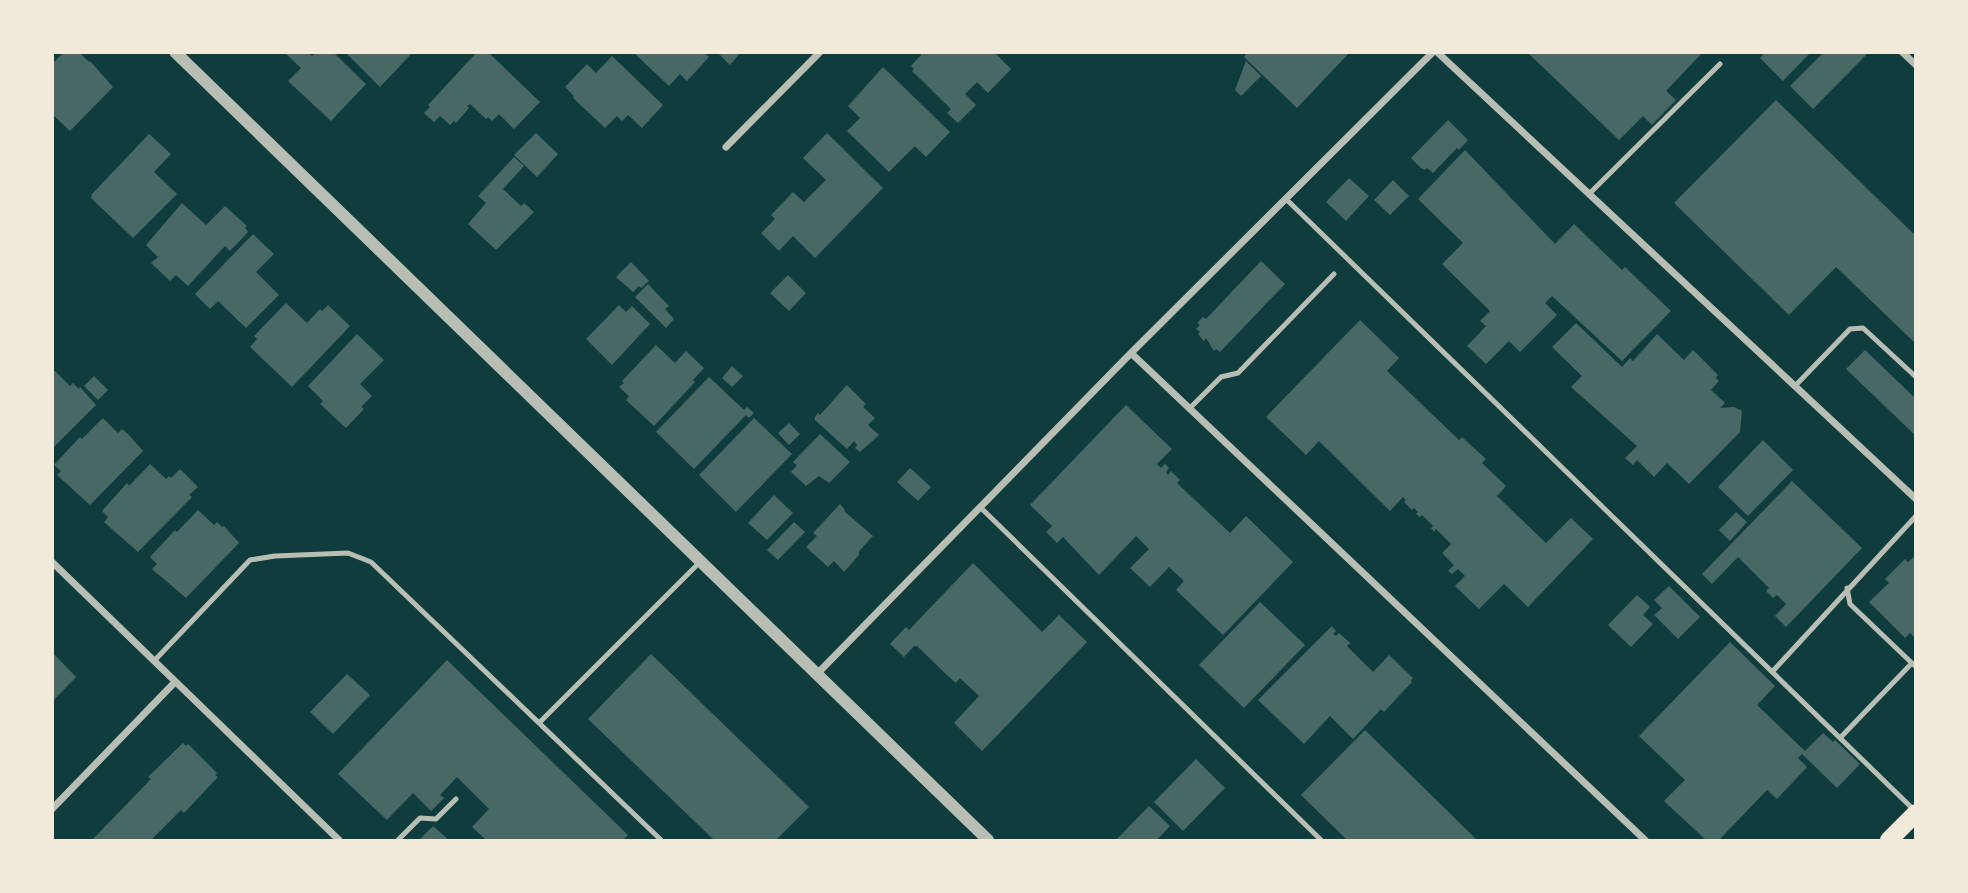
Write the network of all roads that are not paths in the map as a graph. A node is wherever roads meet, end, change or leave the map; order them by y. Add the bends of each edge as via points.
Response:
1 (175, 52) edge
2 (820, 52) edge
3 (1435, 52) edge
4 (1902, 52) edge
5 (1720, 64) dead end
6 (1916, 65) edge
7 (726, 146) dead end
8 (1590, 193) junction
9 (1286, 199) junction
10 (1334, 274) dead end
11 (1130, 353) junction
12 (1916, 377) edge
13 (1796, 386) junction
14 (1189, 409) junction
15 (1916, 499) edge
16 (980, 507) junction
17 (1916, 516) edge
18 (52, 562) edge
19 (700, 562) junction
20 (1847, 588) junction
21 (154, 661) junction
22 (1914, 665) edge
23 (1772, 671) junction
24 (817, 674) junction
25 (175, 682) junction
26 (540, 722) junction
27 (1840, 738) junction
28 (456, 799) dead end
29 (52, 809) edge
30 (1916, 812) edge
31 (661, 840) edge
32 (339, 841) edge
33 (398, 841) edge
34 (988, 841) edge
35 (1321, 841) edge
36 (1645, 841) edge
37 (1889, 841) edge

1 - 19 street
2 - 7 street
3 - 8 street
3 - 9 street
4 - 6 street
5 - 8 lane
8 - 13 street
9 - 11 street
9 - 23 lane
10 - 14 lane via 1238,373 1221,377
11 - 14 street
11 - 16 street
12 - 13 lane via 1863,328 1850,329
13 - 15 street
14 - 36 street
16 - 24 street
16 - 35 lane
17 - 20 lane
18 - 21 street
19 - 24 street
19 - 26 lane
20 - 22 lane via 1850,604
20 - 23 lane
21 - 25 street
21 - 26 lane via 250,560 348,553 371,562
22 - 27 lane
23 - 27 lane
24 - 34 street
25 - 29 street
25 - 32 street
26 - 31 lane
27 - 30 lane
28 - 33 lane via 436,819 420,818
30 - 37 main road

